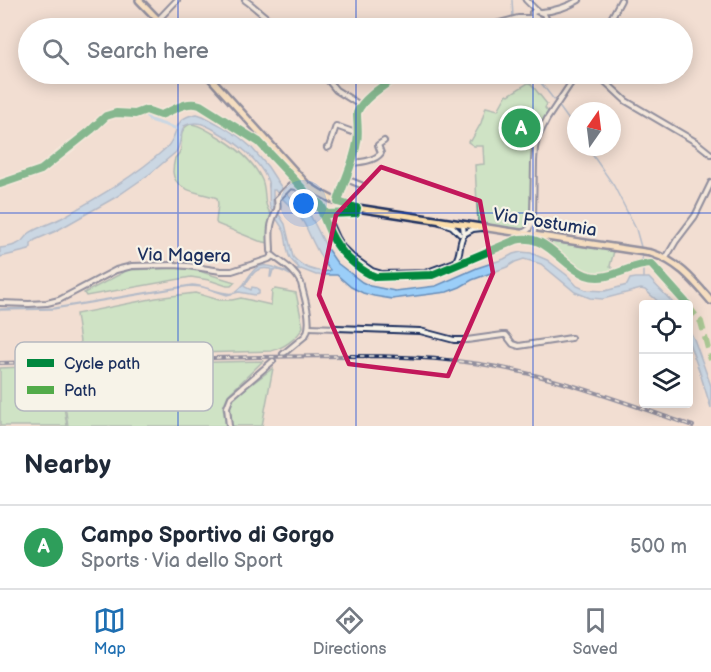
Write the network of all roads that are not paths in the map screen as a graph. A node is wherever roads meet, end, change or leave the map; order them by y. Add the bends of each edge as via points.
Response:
1 (139, 0) edge
2 (177, 0) edge
3 (245, 0) edge
4 (526, 0) edge
5 (579, 0) edge
6 (621, 0) edge
7 (552, 12) junction
8 (536, 13) junction
9 (156, 18) edge
10 (160, 18) edge
11 (267, 18) edge
12 (518, 18) edge
13 (543, 18) edge
14 (544, 18) edge
15 (545, 18) edge
16 (611, 18) edge
17 (216, 84) edge
18 (331, 84) edge
19 (388, 84) edge
20 (571, 84) edge
21 (607, 84) edge
22 (360, 105) junction
23 (358, 134) junction
24 (384, 141) dead end
25 (327, 148) dead end
26 (711, 153) edge
27 (352, 162) junction
28 (346, 179) junction
29 (711, 183) edge
30 (360, 185) dead end
31 (335, 201) junction
32 (533, 217) junction
33 (437, 221) junction
34 (531, 224) junction
35 (463, 225) junction
36 (484, 228) junction
37 (536, 228) junction
38 (523, 234) junction
39 (532, 235) junction
40 (462, 236) junction
41 (544, 237) junction
42 (270, 256) junction
43 (666, 258) junction
44 (711, 301) edge
45 (0, 303) edge
46 (309, 327) junction
47 (571, 338) dead end
48 (283, 354) tunnel mouth
49 (273, 361) tunnel mouth
50 (229, 426) edge

1 - 9 main road
2 - 10 street
3 - 11 street
4 - 8 street
5 - 7 street
6 - 16 street
7 - 8 street
7 - 15 street
8 - 12 street
8 - 13 street
8 - 14 street via 544,14
17 - 31 main road via 307,185
18 - 22 street
19 - 22 street
20 - 32 street via 541,130 535,148
21 - 26 street via 634,106
22 - 23 street
23 - 25 street via 338,125
23 - 27 street
24 - 27 street via 378,145 378,156
27 - 28 street
28 - 30 street
28 - 31 street
29 - 43 street via 695,216
31 - 33 main road, Via Postumia
32 - 34 street
32 - 37 street
33 - 35 main road, Via Postumia
33 - 40 street via 452,226
34 - 38 street
34 - 39 street
35 - 36 main road, Via Postumia
35 - 40 street
36 - 38 main road, Via Postumia
36 - 40 street
37 - 39 street
37 - 41 street
38 - 39 main road, Via Postumia
39 - 41 main road, Via Postumia
40 - 42 street via 458,259 443,267 425,273 375,272 342,247 321,205 292,186 278,196
41 - 43 main road, Via Postumia
42 - 45 street, Via Magera via 232,271 132,266 116,270 59,300
42 - 46 street via 295,272 301,283
43 - 44 main road, Via Postumia via 683,270
46 - 47 street via 420,331 454,340 506,335 519,346
46 - 48 street
49 - 50 street via 231,398 227,407

